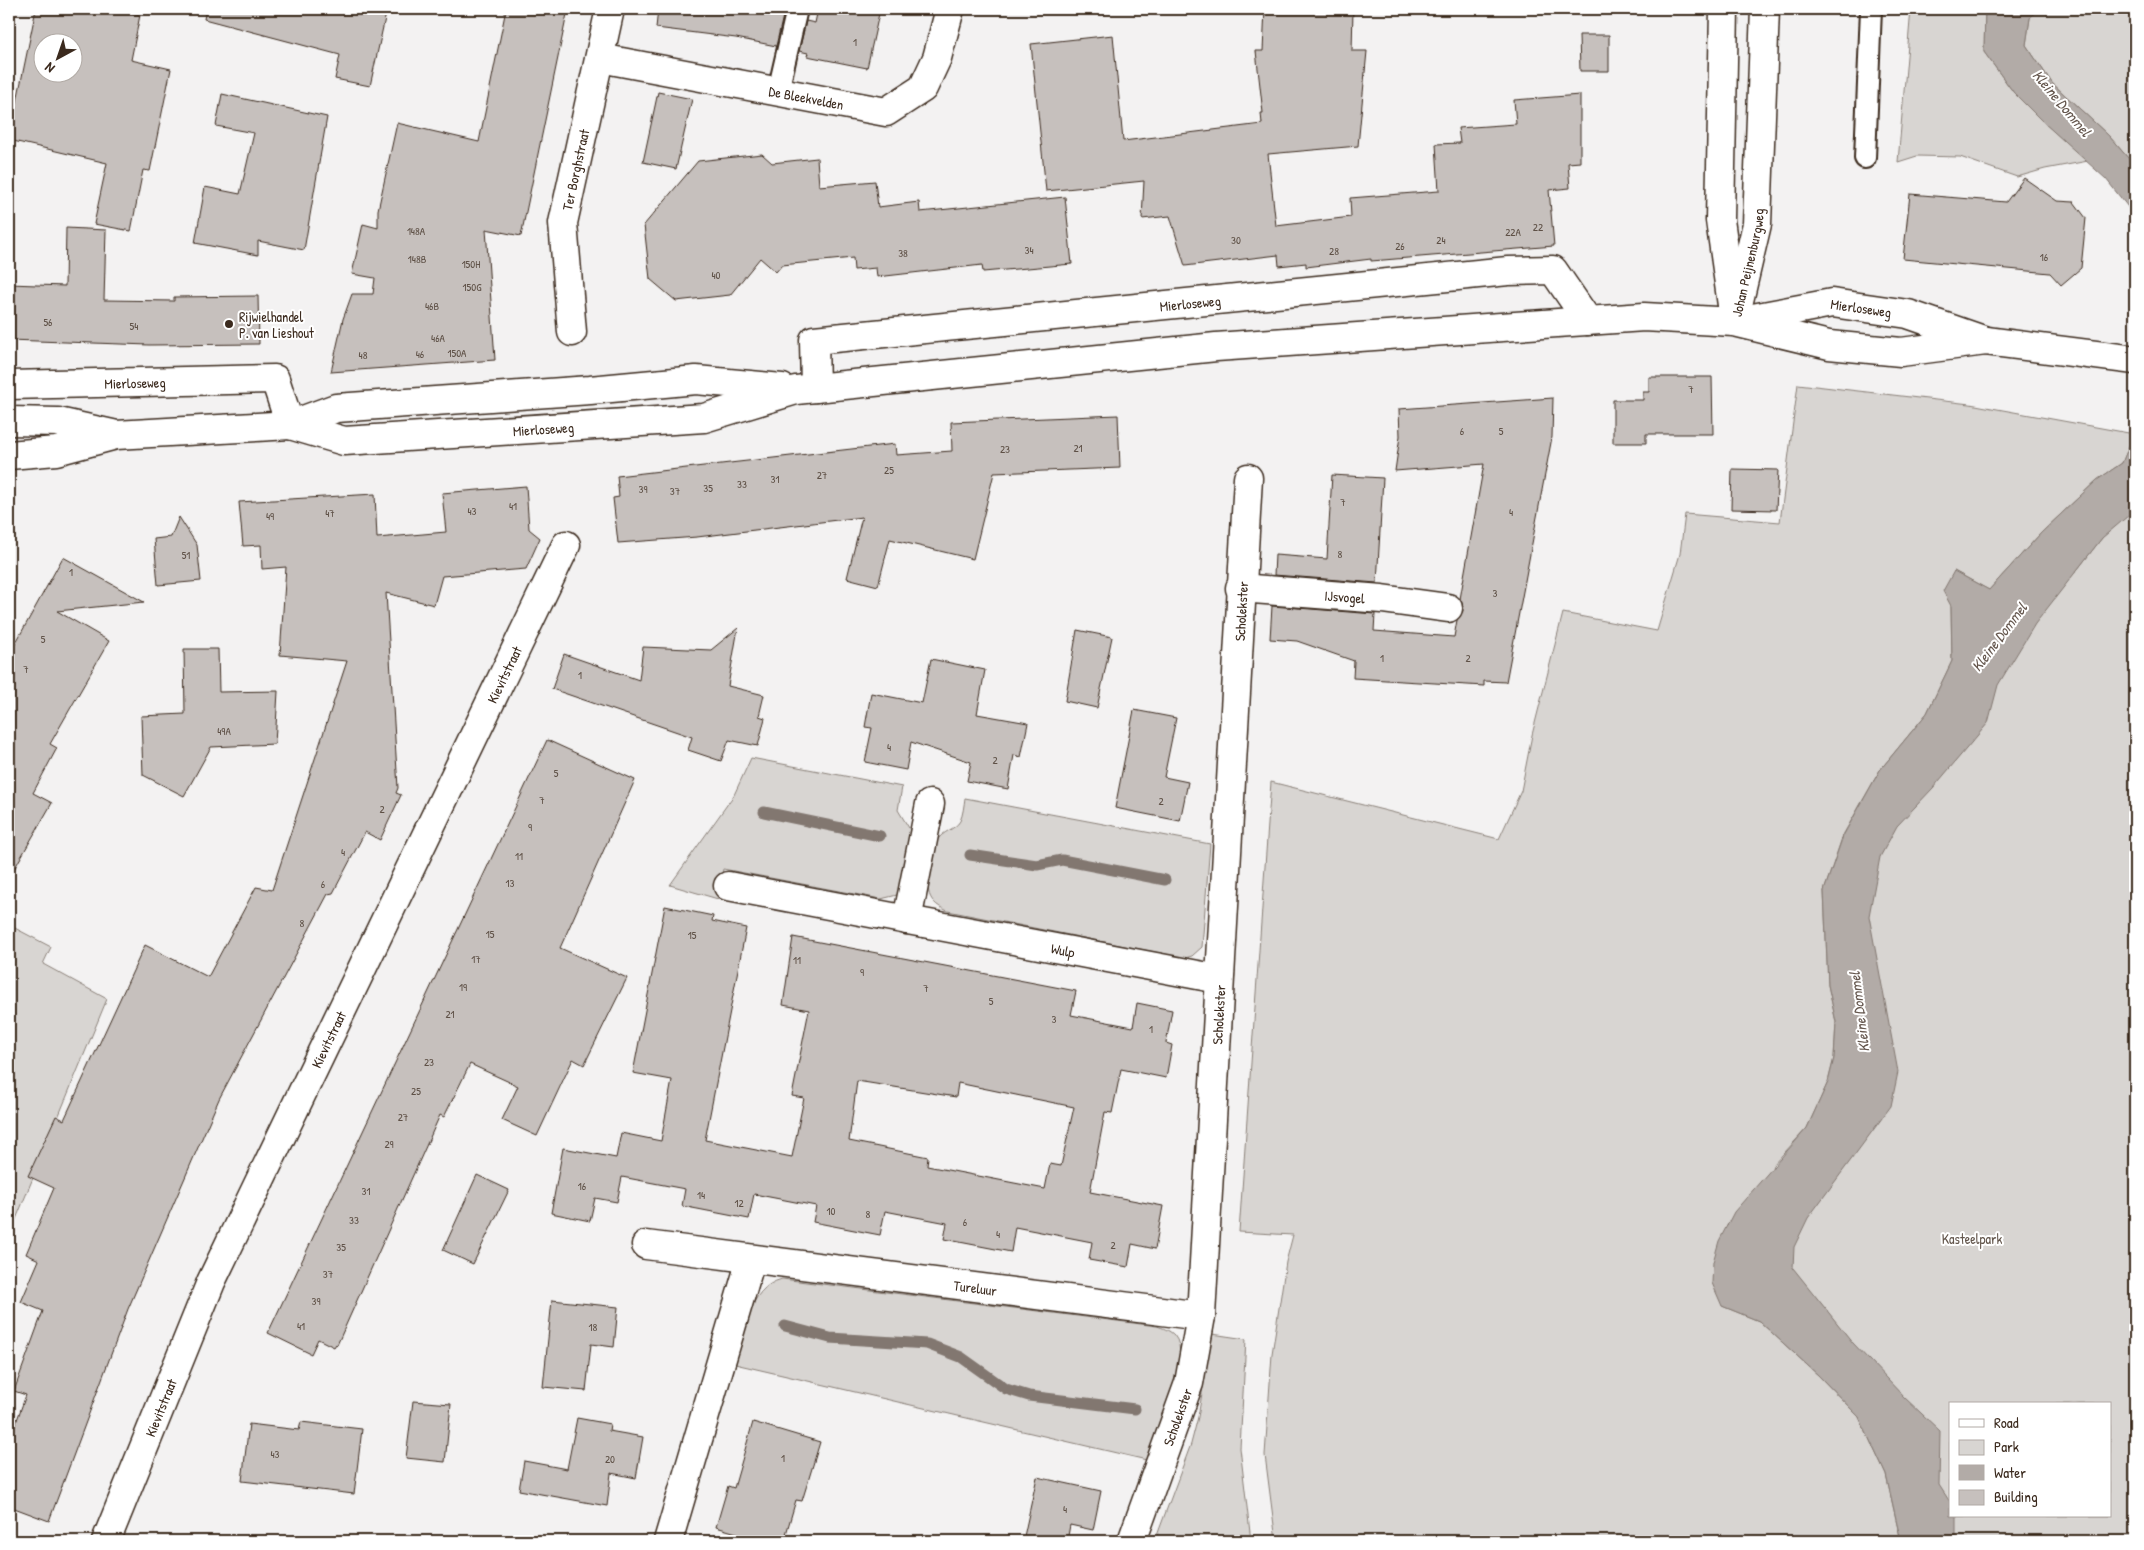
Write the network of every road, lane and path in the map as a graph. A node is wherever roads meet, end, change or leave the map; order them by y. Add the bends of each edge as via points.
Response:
1 (610, 9) edge
2 (797, 9) edge
3 (950, 9) edge
4 (1724, 9) edge
5 (1765, 9) edge
6 (1871, 9) edge
7 (600, 58) junction
8 (778, 91) junction
9 (1865, 158) dead end
10 (1588, 320) junction
11 (1734, 322) junction
12 (572, 332) dead end
13 (1986, 341) junction
14 (2135, 360) edge
15 (9, 385) edge
16 (806, 389) junction
17 (9, 421) edge
18 (290, 424) junction
19 (116, 435) junction
20 (9, 455) edge
21 (1248, 478) dead end
22 (566, 545) dead end
23 (1240, 588) junction
24 (1448, 608) dead end
25 (930, 804) dead end
26 (728, 886) dead end
27 (907, 920) junction
28 (1219, 979) junction
29 (646, 1245) dead end
30 (752, 1260) junction
31 (1201, 1316) junction
32 (106, 1541) edge
33 (668, 1541) edge
34 (1132, 1541) edge

1 - 7 street, Ter Borghstraat
2 - 8 lane
3 - 8 street, De Bleekvelden via 937,58 923,88 886,112
4 - 11 street, Johan Peijnenburgweg via 1720,220
5 - 11 street, Johan Peijnenburgweg via 1757,224
6 - 9 lane
7 - 8 street, De Bleekvelden
7 - 12 street, Ter Borghstraat via 563,223
10 - 11 street, Mierloseweg via 1644,317
10 - 16 street, Mierloseweg via 1216,346
10 - 16 street, Mierloseweg via 1553,270 1508,271 814,340
11 - 13 street, Mierloseweg via 1829,345 1901,352
11 - 13 street, Mierloseweg via 1832,303 1908,314
13 - 14 street, Mierloseweg
15 - 18 street, Mierloseweg via 275,379
16 - 18 street, Mierloseweg via 696,380 336,408
16 - 18 street, Mierloseweg via 704,418 344,441
17 - 19 street, Mierloseweg via 58,422
18 - 19 street, Mierloseweg
19 - 20 street, Mierloseweg via 56,450
21 - 23 street, Scholekster
22 - 32 street, Kievitstraat via 211,1282
23 - 24 street, IJsvogel via 1382,599
23 - 28 street, Scholekster
25 - 27 street
26 - 27 street, Wulp
27 - 28 street, Wulp
28 - 31 street, Scholekster
29 - 30 street, Tureluur
30 - 31 street, Tureluur
30 - 33 street
31 - 34 street, Scholekster via 1189,1383

